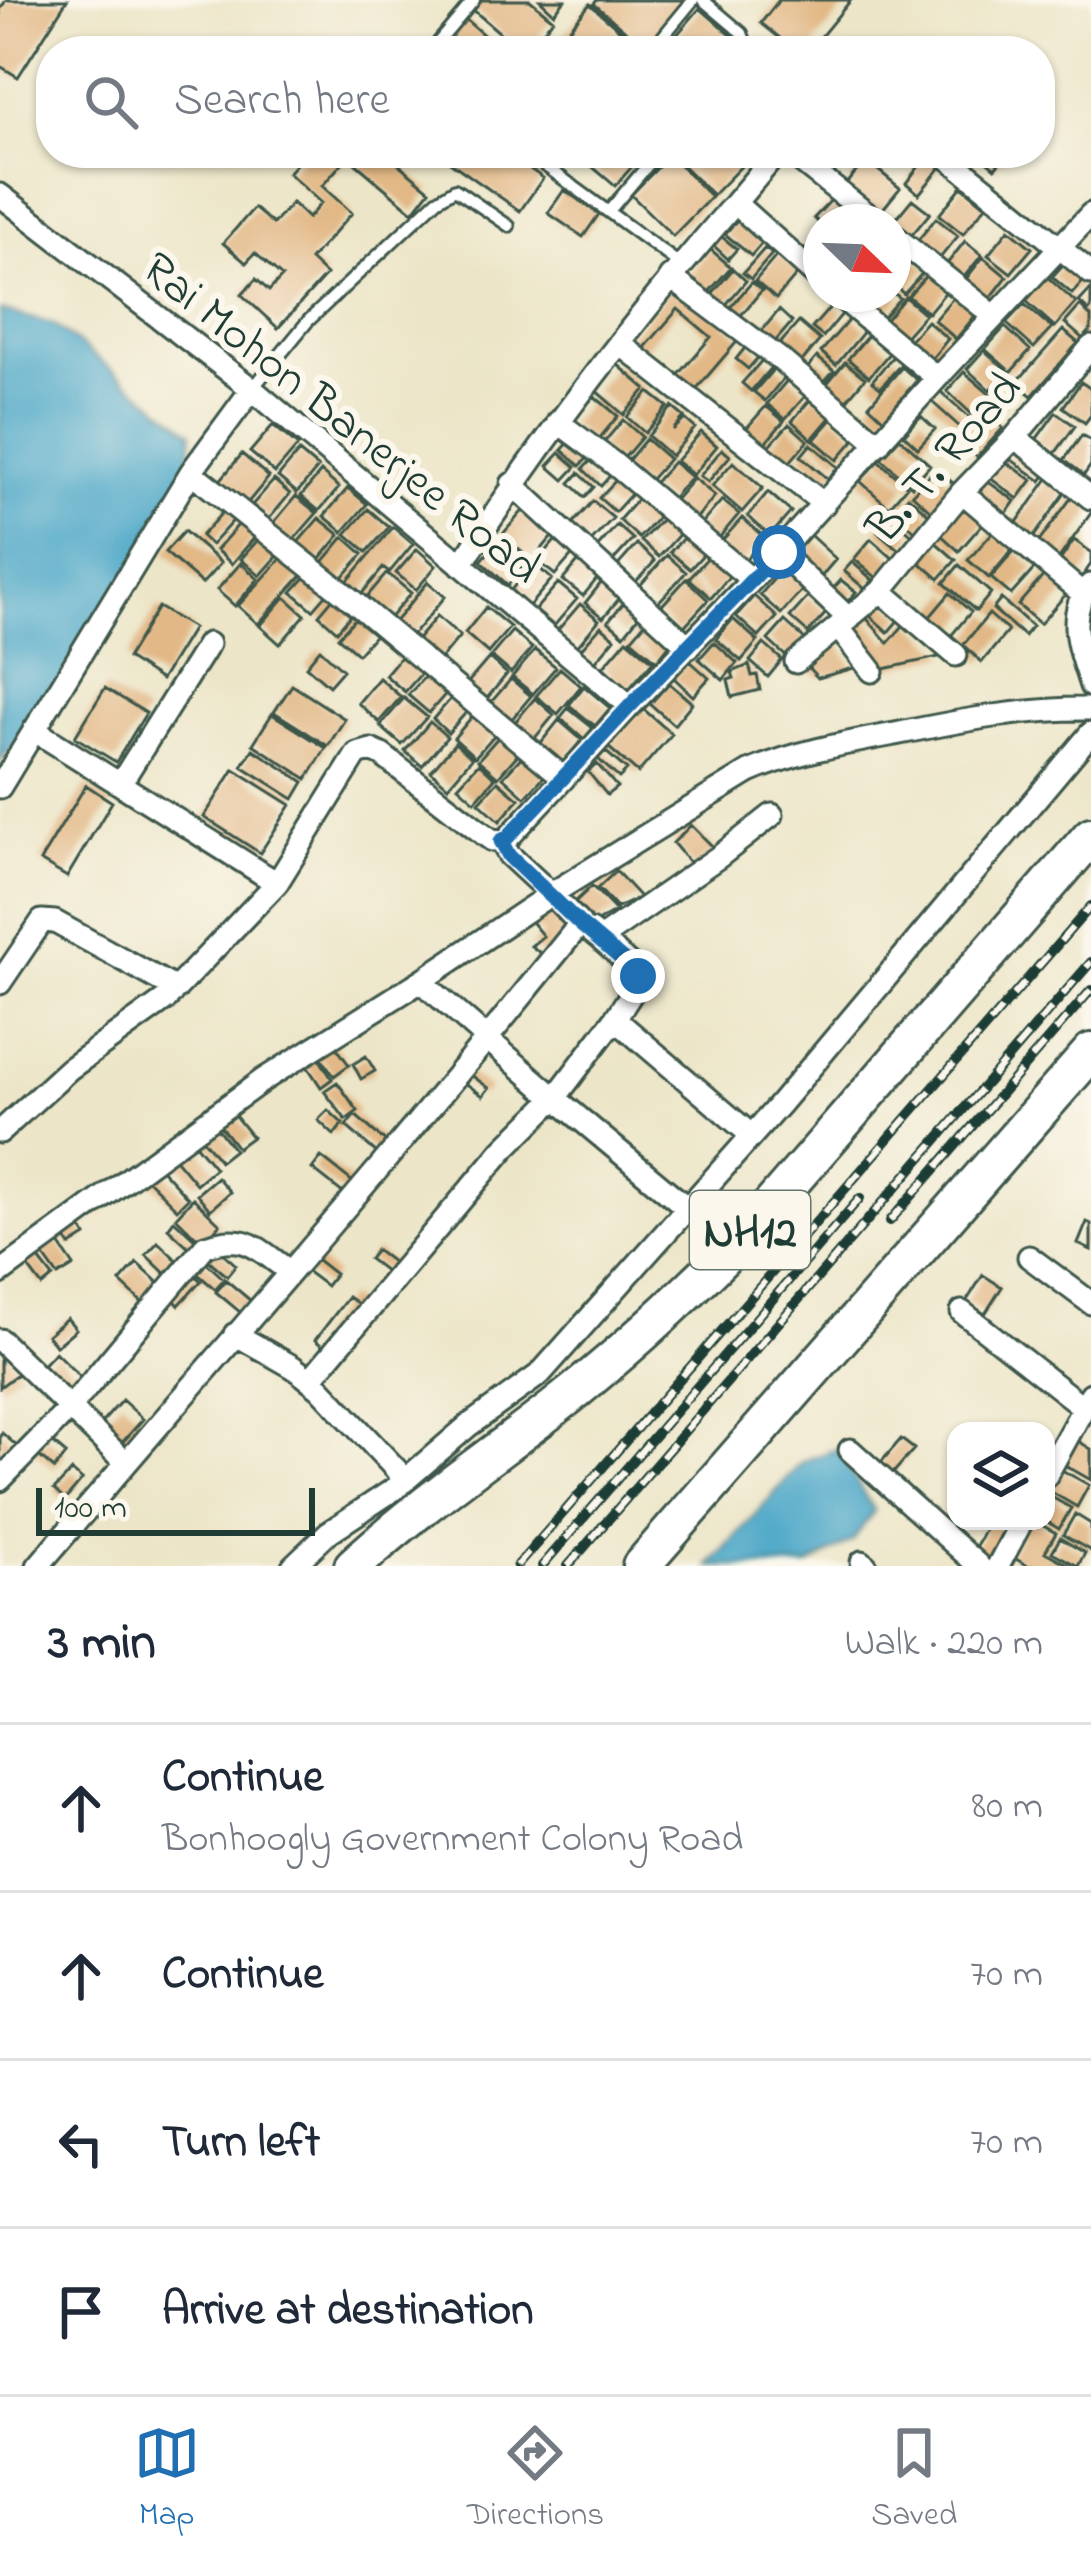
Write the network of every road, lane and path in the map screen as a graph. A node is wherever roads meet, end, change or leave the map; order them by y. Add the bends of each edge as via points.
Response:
1 (474, 0) edge
2 (694, 0) edge
3 (703, 0) edge
4 (443, 36) edge
5 (664, 36) edge
6 (743, 36) edge
7 (548, 168) edge
8 (645, 168) edge
9 (764, 168) edge
10 (809, 168) edge
11 (961, 168) edge
12 (551, 170) joint
13 (0, 195) edge
14 (735, 203) junction
15 (854, 204) edge
16 (609, 211) junction
17 (1091, 214) edge
18 (509, 226) dead end
19 (1060, 248) junction
20 (911, 249) edge
21 (803, 264) edge
22 (675, 271) junction
23 (1091, 273) edge
24 (858, 312) edge
25 (994, 316) junction
26 (619, 343) junction
27 (1091, 347) edge
28 (937, 378) junction
29 (252, 389) junction
30 (558, 422) junction
31 (1015, 437) junction
32 (879, 444) junction
33 (191, 472) junction
34 (512, 484) junction
35 (962, 492) junction
36 (1091, 498) edge
37 (824, 504) junction
38 (779, 552) junction
39 (461, 565) junction
40 (752, 580) junction
41 (1087, 589) edge
42 (881, 591) junction
43 (844, 623) junction
44 (208, 644) dead end
45 (688, 646) junction
46 (956, 655) dead end
47 (796, 662) dead end
48 (872, 671) dead end
49 (1091, 686) edge
50 (630, 706) junction
51 (1091, 710) edge
52 (34, 730) junction
53 (1091, 733) edge
54 (564, 778) junction
55 (120, 784) junction
56 (0, 787) edge
57 (772, 815) dead end
58 (1091, 836) edge
59 (505, 848) junction
60 (277, 884) junction
61 (546, 890) junction
62 (580, 924) junction
63 (600, 939) junction
64 (421, 980) junction
65 (0, 982) edge
66 (176, 989) junction
67 (615, 1019) junction
68 (488, 1039) junction
69 (1091, 1052) edge
70 (555, 1099) junction
71 (0, 1132) edge
72 (752, 1135) junction
73 (686, 1207) junction
74 (1030, 1257) dead end
75 (289, 1271) junction
76 (0, 1274) edge
77 (1091, 1303) edge
78 (962, 1312) dead end
79 (236, 1334) junction
80 (0, 1340) edge
81 (310, 1380) junction
82 (1087, 1400) edge
83 (69, 1408) junction
84 (850, 1450) dead end
85 (1055, 1459) edge
86 (126, 1463) junction
87 (0, 1480) edge
88 (406, 1480) junction
89 (1017, 1530) edge
90 (38, 1566) edge
91 (293, 1566) edge
92 (352, 1566) edge
93 (641, 1566) edge
94 (979, 1566) edge
95 (998, 1566) edge

1 - 4 lane
2 - 5 lane
3 - 6 lane
7 - 12 lane
8 - 16 lane
9 - 14 street
10 - 15 street
11 - 19 street
12 - 16 lane
13 - 29 street, Rai Mohon Banerjee Road
14 - 21 street
14 - 22 street
16 - 22 lane
17 - 19 street
18 - 29 lane via 455,189 436,200 308,321
19 - 23 street
19 - 25 street
20 - 25 street
22 - 26 street
22 - 32 street
24 - 28 street
25 - 28 street
26 - 30 street
26 - 37 street
27 - 31 street, B. T. Road
28 - 32 street
29 - 33 street
29 - 39 street, Rai Mohon Banerjee Road
30 - 34 street
30 - 40 street
31 - 35 street, B. T. Road
31 - 36 street
32 - 37 street
33 - 52 street
33 - 54 street
34 - 39 street
34 - 45 street
35 - 41 street
35 - 42 street, B. T. Road
37 - 38 street
38 - 40 street
38 - 43 street
39 - 50 street, Rai Mohon Banerjee Road
40 - 45 street
41 - 49 street via 1074,627
42 - 43 street, B. T. Road
42 - 46 street
43 - 47 street, B. T. Road
43 - 48 street
44 - 55 street
45 - 50 street
50 - 54 street
51 - 61 street via 964,721 772,762
52 - 55 street
52 - 56 street
53 - 72 street
54 - 59 street
55 - 60 street
57 - 63 street
58 - 92 highway, NH12 via 697,1283 613,1360
59 - 60 street via 382,755 364,751
59 - 61 street
60 - 66 street
61 - 62 street
61 - 64 street
62 - 63 street
62 - 68 street
63 - 67 street via 638,976
64 - 68 street
64 - 76 street via 263,1080
65 - 66 street via 42,921
66 - 71 street
67 - 70 street
67 - 72 street
68 - 70 street
68 - 75 street
69 - 93 highway, NH12
70 - 73 street
70 - 81 street
72 - 73 street
73 - 88 street via 540,1374
74 - 77 street
75 - 79 street
75 - 83 street via 244,1240 206,1246
78 - 82 street
79 - 81 street
79 - 86 street
80 - 83 street
81 - 88 street
82 - 85 street
83 - 86 street
83 - 87 street
84 - 94 street
86 - 90 street
88 - 91 street
89 - 95 street

